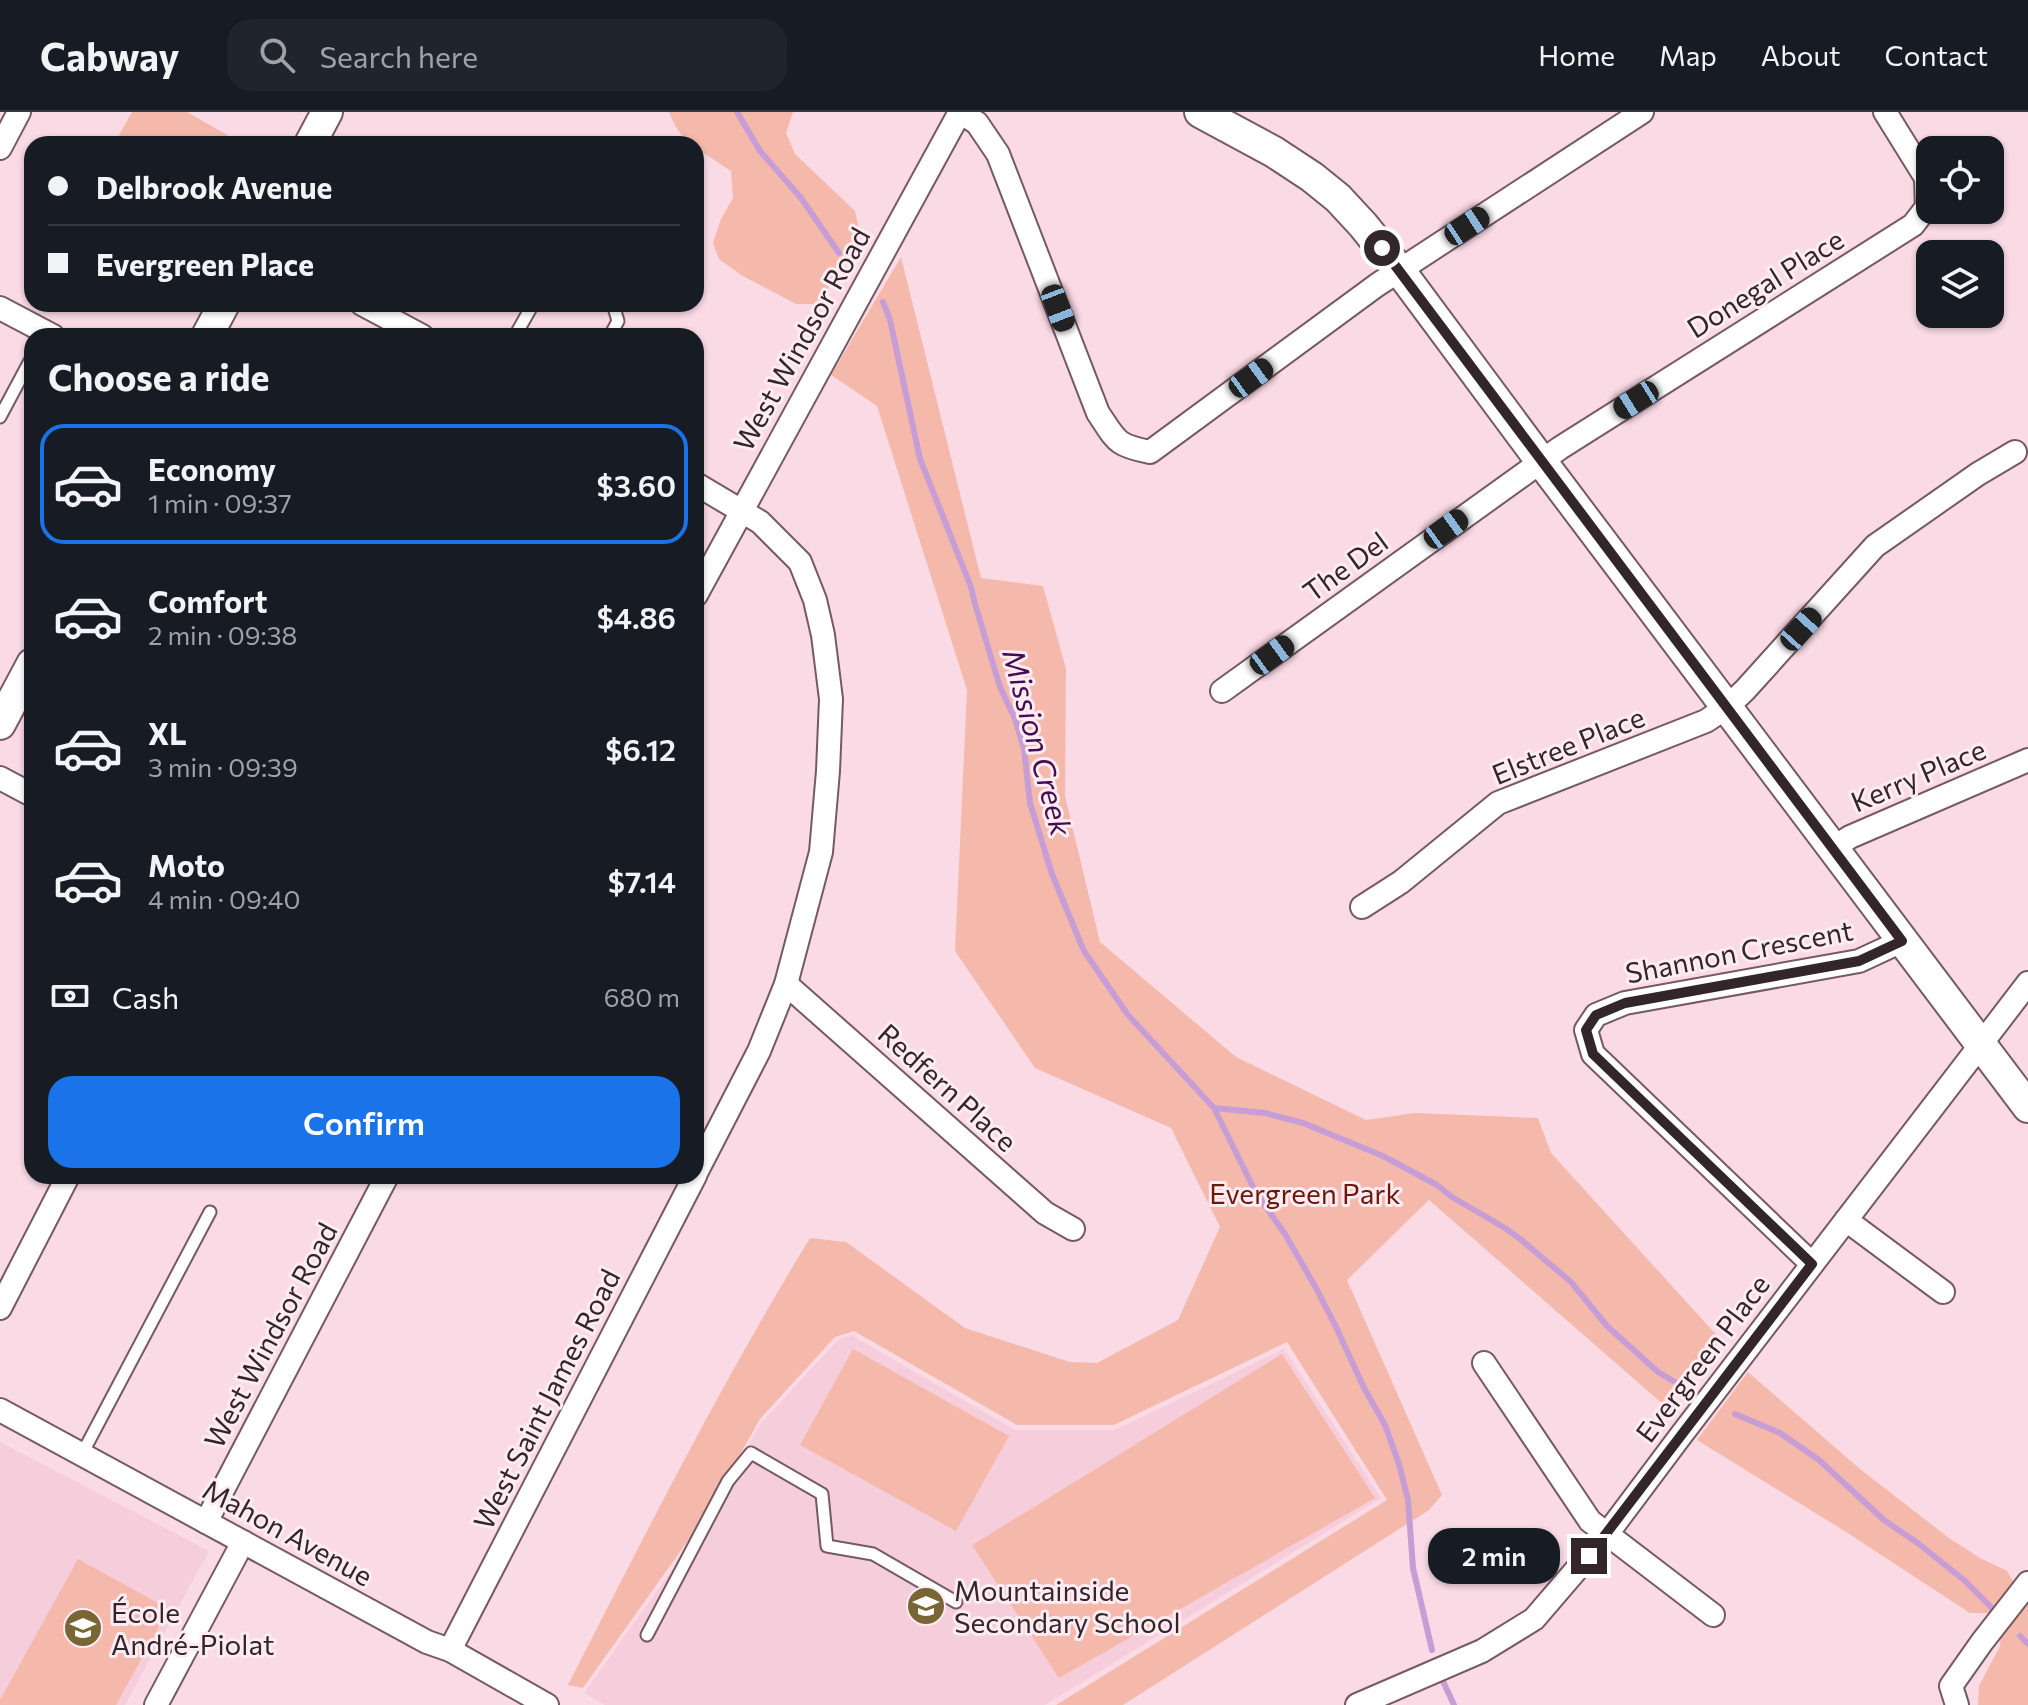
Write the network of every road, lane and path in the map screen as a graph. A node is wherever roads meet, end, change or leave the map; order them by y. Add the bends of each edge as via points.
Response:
1 (19, 112) edge
2 (327, 112) edge
3 (960, 112) edge
4 (1642, 112) edge
5 (1885, 112) edge
6 (1215, 116) edge
7 (314, 136) edge
8 (0, 148) edge
9 (1400, 271) junction
10 (0, 308) edge
11 (377, 312) edge
12 (35, 328) edge
13 (407, 328) edge
14 (24, 372) edge
15 (0, 417) edge
16 (2015, 452) dead end
17 (1541, 461) junction
18 (704, 489) edge
19 (742, 510) junction
20 (704, 580) edge
21 (24, 679) edge
22 (1222, 691) dead end
23 (1727, 707) junction
24 (0, 724) edge
25 (2028, 760) edge
26 (0, 778) edge
27 (24, 791) edge
28 (1833, 848) junction
29 (1362, 907) dead end
30 (1902, 941) junction
31 (2028, 983) edge
32 (786, 984) junction
33 (1981, 1045) junction
34 (2028, 1107) edge
35 (704, 1158) edge
36 (64, 1184) edge
37 (383, 1184) edge
38 (690, 1184) edge
39 (210, 1212) dead end
40 (1846, 1220) junction
41 (1073, 1229) dead end
42 (1812, 1264) junction
43 (1943, 1292) dead end
44 (0, 1308) edge
45 (1484, 1363) dead end
46 (0, 1410) edge
47 (82, 1454) junction
48 (206, 1522) junction
49 (1607, 1534) junction
50 (243, 1542) junction
51 (2028, 1583) edge
52 (956, 1602) dead end
53 (1713, 1615) dead end
54 (647, 1635) dead end
55 (450, 1650) junction
56 (156, 1705) edge
57 (547, 1705) edge
58 (1357, 1705) edge
59 (1957, 1705) edge

1 - 8 street
2 - 7 street
3 - 9 street via 977,123 998,154 1098,413 1118,442 1131,448 1150,452
3 - 19 street, West Windsor Road
4 - 9 street
5 - 17 street, Donegal Place via 1926,178 1927,207 1913,225
6 - 9 street via 1338,198
9 - 17 street
10 - 12 street
11 - 13 street
14 - 15 lane
16 - 23 street, Elstree Place via 1875,546
17 - 22 street, The Del
17 - 23 street
18 - 19 street, West Saint James Road
19 - 20 street, West Windsor Road
19 - 32 street, West Saint James Road via 800,562 823,635 831,699 821,852
21 - 24 street
23 - 28 street
23 - 29 street, Elstree Place via 1706,721 1498,803
25 - 28 street, Kerry Place
26 - 27 street
28 - 30 street
30 - 33 street
30 - 42 street, Shannon Crescent via 1859,961 1625,1003 1596,1015 1586,1030 1593,1054
31 - 33 street, Evergreen Place
32 - 35 street, West Saint James Road via 759,1051
32 - 41 street, Redfern Place via 1045,1213
33 - 34 street
33 - 40 street, Evergreen Place
36 - 44 street
37 - 48 street, West Windsor Road
38 - 55 street, West Saint James Road
39 - 47 lane
40 - 42 street, Evergreen Place
40 - 43 street
42 - 49 street, Evergreen Place
45 - 49 street via 1590,1521
46 - 47 street, Mahon Avenue
47 - 48 street, Mahon Avenue
48 - 50 street, Mahon Avenue
49 - 53 street
49 - 58 street, Evergreen Place via 1521,1628 1482,1651
50 - 55 street, Mahon Avenue
50 - 56 street
51 - 59 street via 1951,1686
52 - 54 lane via 873,1554 827,1546 822,1494 751,1453 728,1481
55 - 57 street, Mahon Avenue

